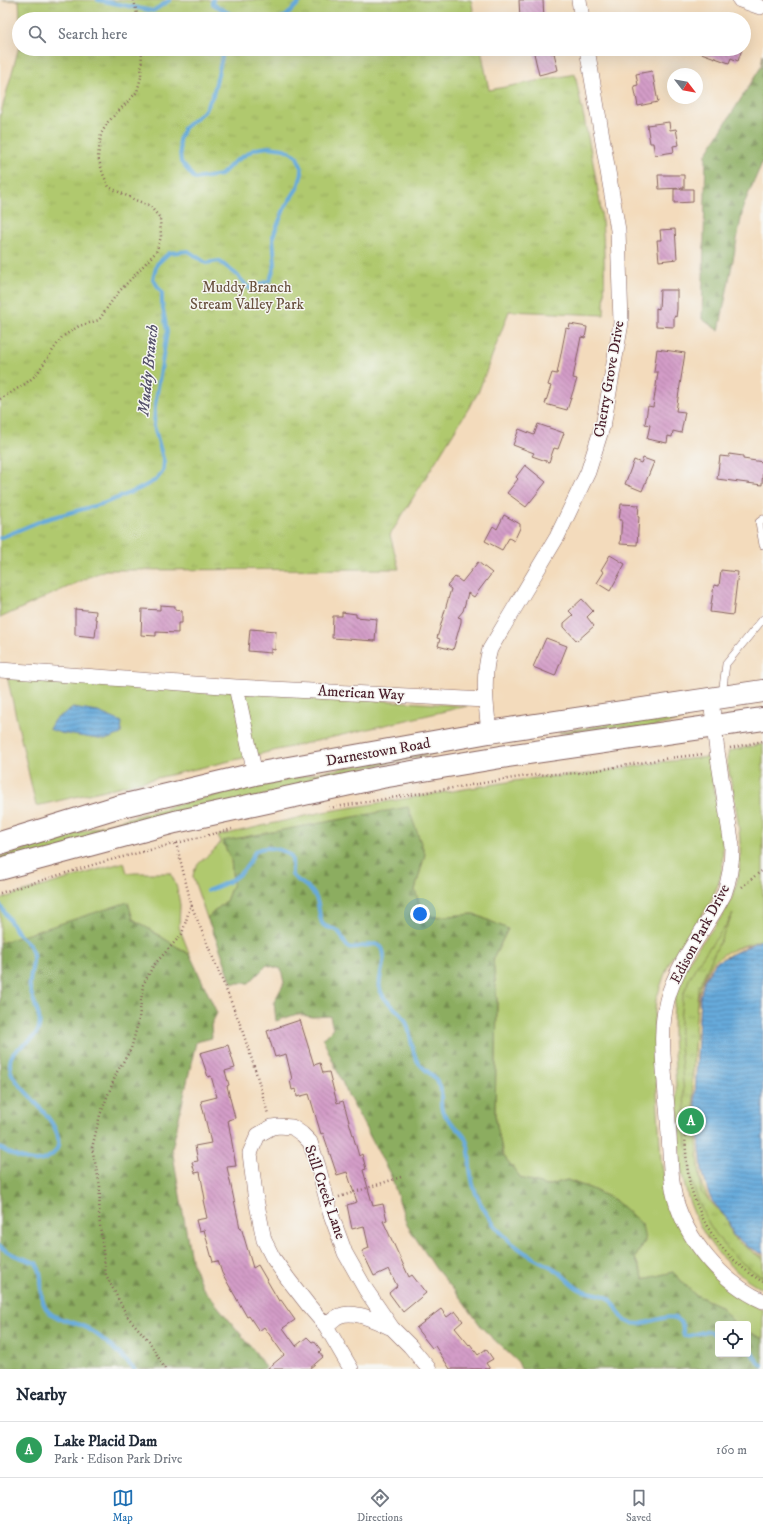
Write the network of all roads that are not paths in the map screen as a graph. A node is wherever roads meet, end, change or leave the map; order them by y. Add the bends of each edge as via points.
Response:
1 (579, 0) edge
2 (740, 0) edge
3 (760, 7) dead end
4 (581, 12) edge
5 (588, 56) edge
6 (763, 520) edge
7 (763, 545) edge
8 (763, 619) edge
9 (0, 670) edge
10 (236, 687) junction
11 (763, 691) edge
12 (716, 698) junction
13 (485, 700) junction
14 (763, 719) edge
15 (715, 727) junction
16 (488, 732) junction
17 (255, 774) junction
18 (0, 843) edge
19 (0, 869) edge
20 (763, 1301) edge
21 (326, 1326) junction
22 (392, 1328) junction
23 (351, 1369) edge
24 (429, 1369) edge

1 - 4 street
2 - 3 street
5 - 13 street, Cherry Grove Drive via 618,230 621,323 604,421 588,472 557,537 490,650 486,665
6 - 7 lane via 760,522
8 - 12 lane via 726,664
9 - 10 street, American Way
10 - 13 street, American Way
10 - 17 street
11 - 12 main road, Darnestown Road
12 - 15 street, Edison Park Drive
12 - 16 main road, Darnestown Road
13 - 16 street, Cherry Grove Drive
14 - 15 main road, Darnestown Road
15 - 19 main road, Darnestown Road via 501,757 382,777 175,822
15 - 20 street, Edison Park Drive via 732,858 724,894 681,965 664,1012 671,1174 675,1198 682,1217 707,1257 740,1287
16 - 17 main road, Darnestown Road
17 - 18 main road, Darnestown Road via 117,806
21 - 22 street via 338,1316 349,1314
21 - 22 street, Still Creek Lane via 288,1279 264,1240 250,1153 258,1135 279,1126 292,1127 310,1142 345,1253
21 - 23 street, Still Creek Lane
22 - 24 street, Still Creek Lane

